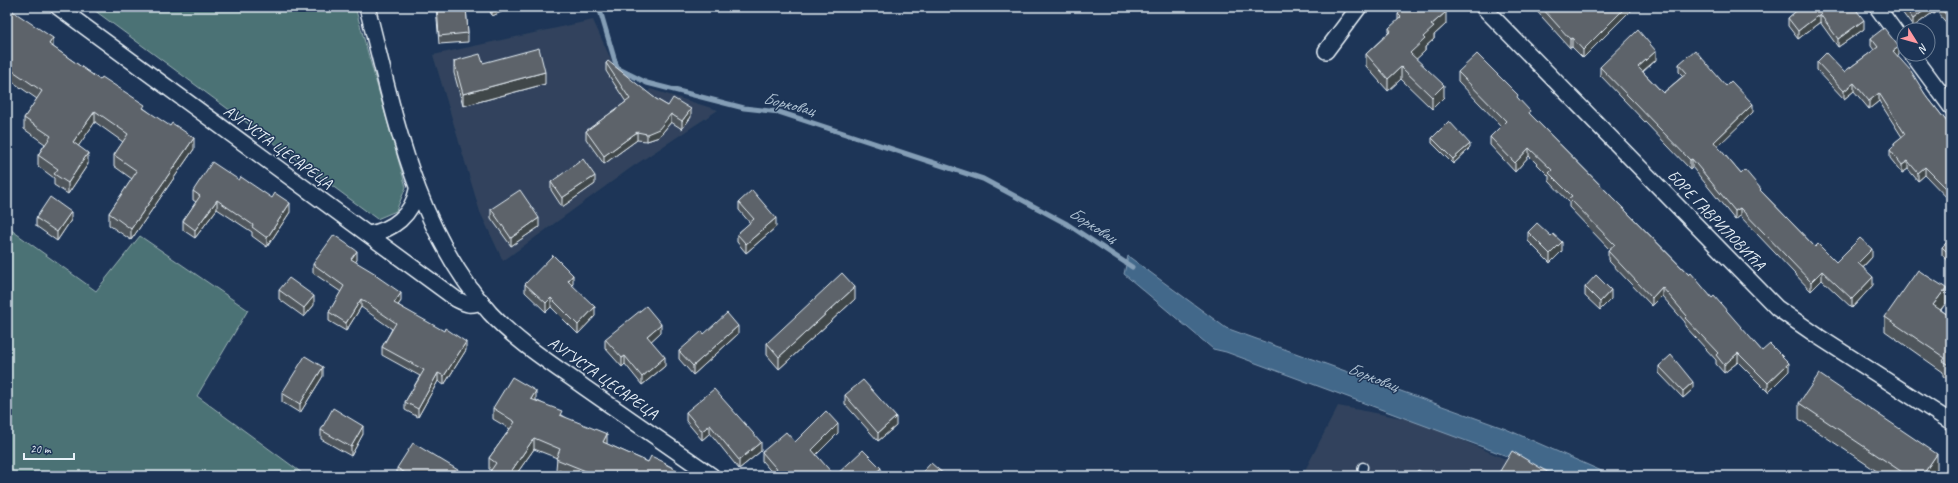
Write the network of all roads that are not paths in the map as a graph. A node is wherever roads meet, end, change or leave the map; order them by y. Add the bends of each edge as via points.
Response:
1 (58, 7) edge
2 (367, 7) edge
3 (1359, 7) edge
4 (1484, 7) edge
5 (1877, 7) edge
6 (1896, 33) edge
7 (1326, 51) dead end
8 (1918, 62) edge
9 (1951, 107) edge
10 (417, 190) junction
11 (368, 234) junction
12 (481, 301) junction
13 (1951, 422) edge
14 (1363, 466) dead end
15 (712, 476) edge
16 (1361, 476) edge

1 - 11 street, АУГУСТА ЦЕСАРЕЦА
2 - 10 street, АУГУСТА ЦЕСАРЕЦА via 396,122
3 - 7 street
4 - 13 street, БОРЕ ГАВРИЛОВИЋА via 1777,308
5 - 6 street
8 - 9 street
10 - 11 street via 403,218 387,229
10 - 12 street, АУГУСТА ЦЕСАРЕЦА via 447,252
11 - 12 street, АУГУСТА ЦЕСАРЕЦА via 456,299 468,305 475,305
12 - 15 street, АУГУСТА ЦЕСАРЕЦА via 504,326 534,352
14 - 16 lane

